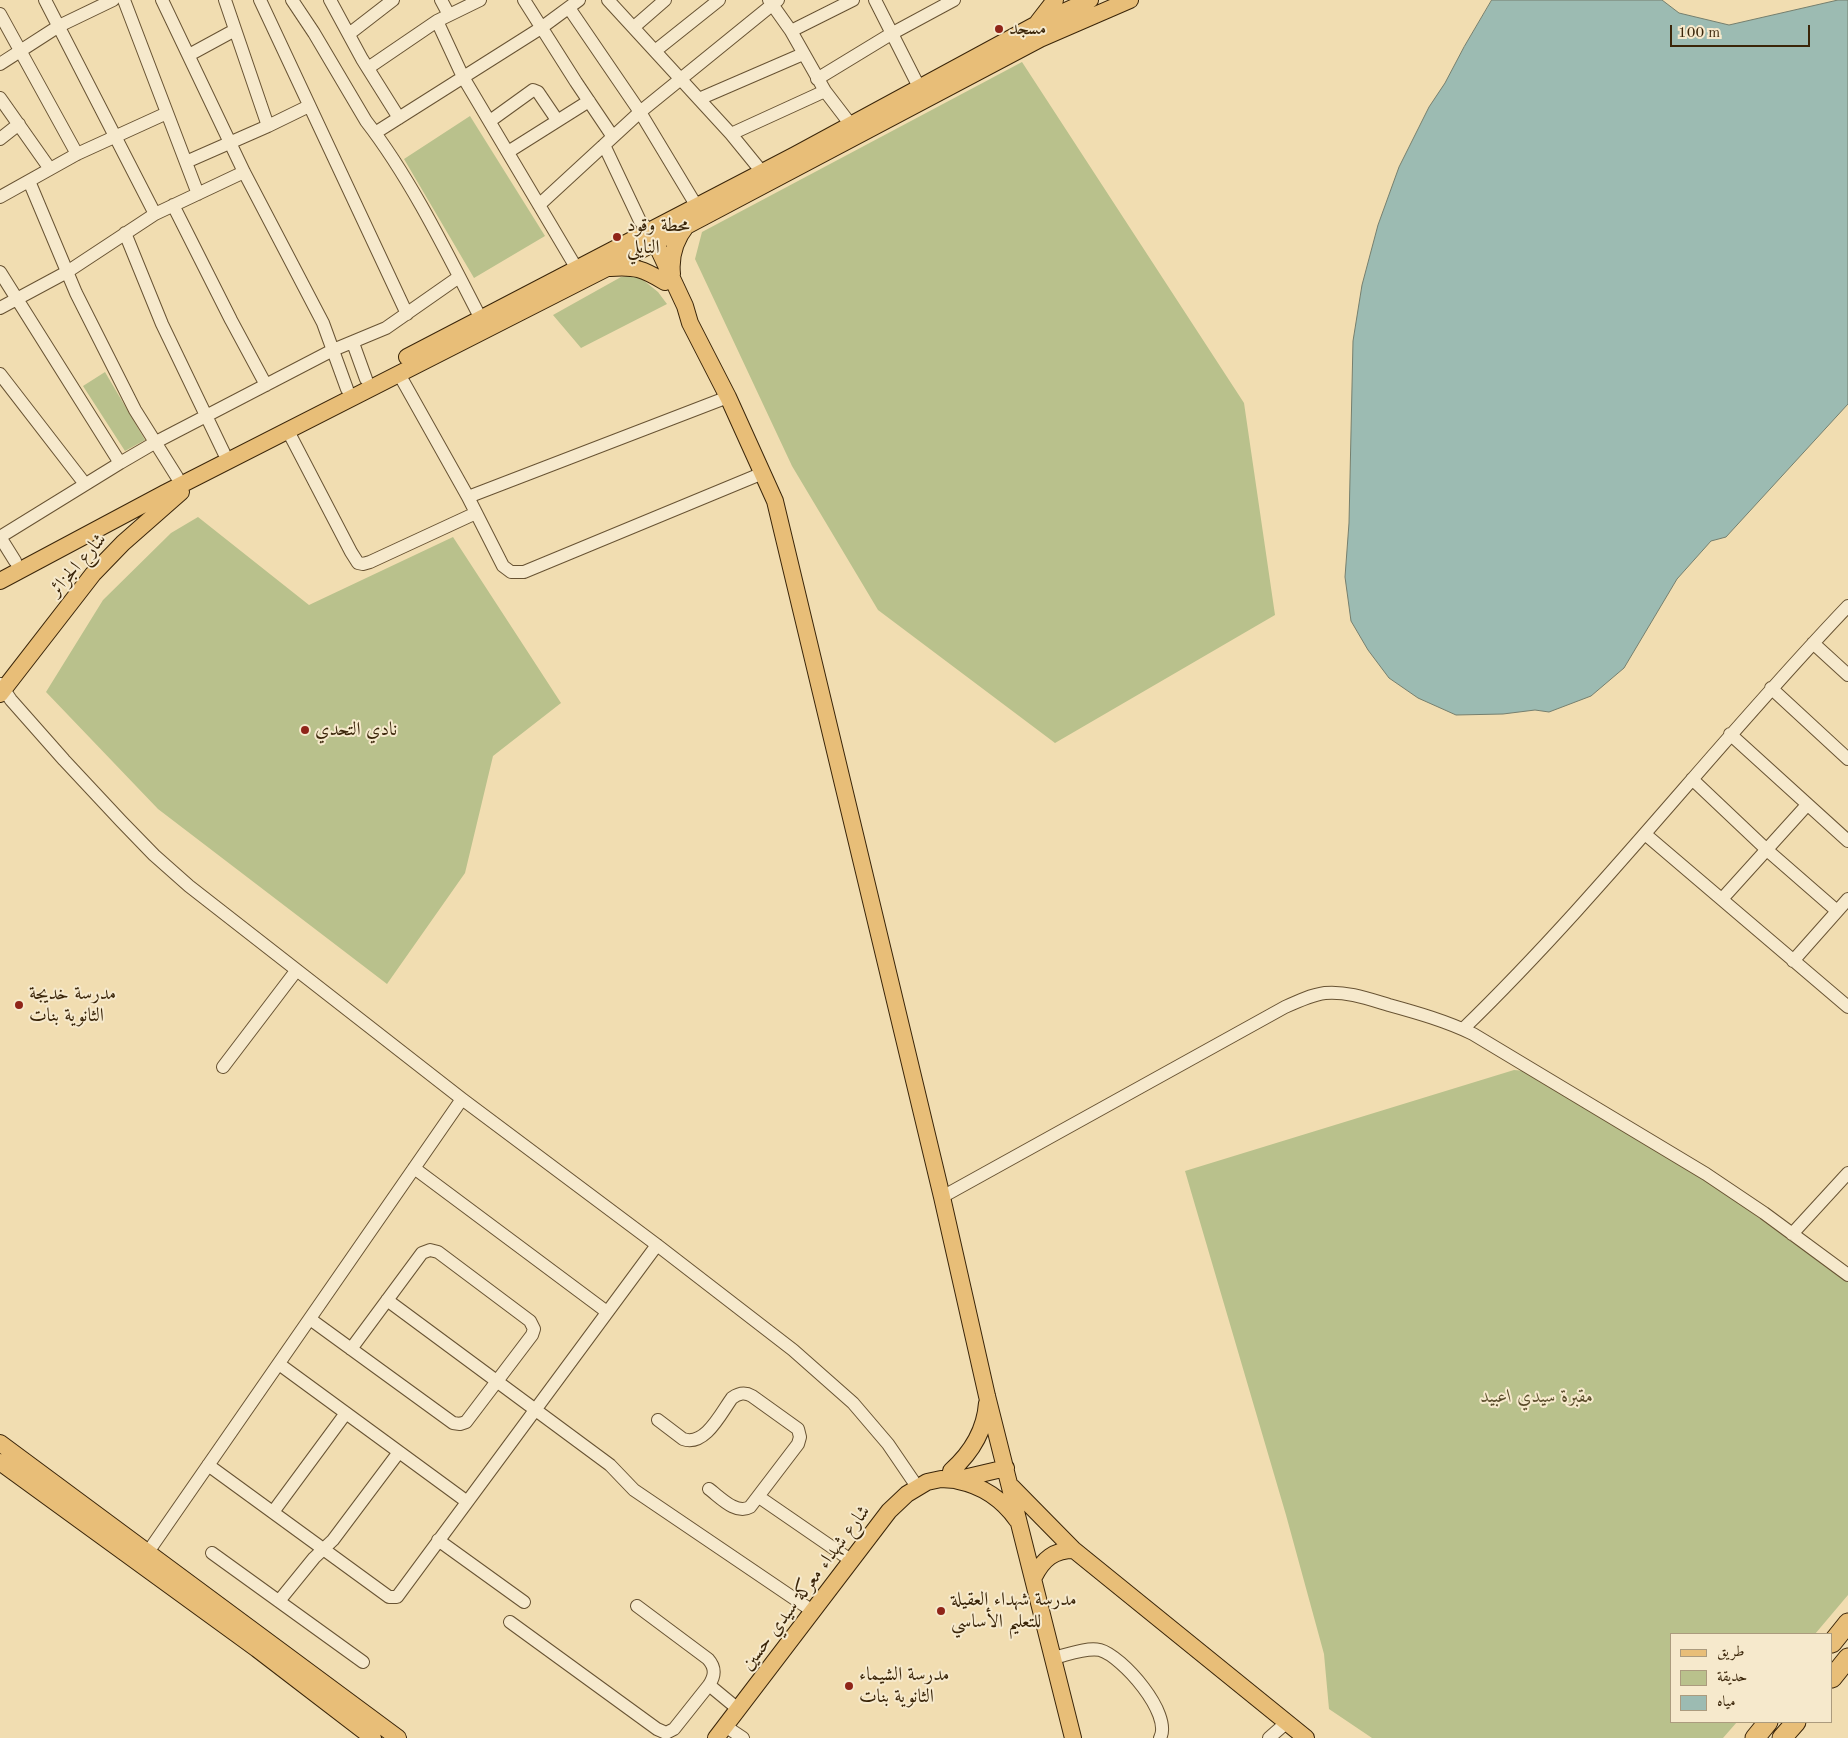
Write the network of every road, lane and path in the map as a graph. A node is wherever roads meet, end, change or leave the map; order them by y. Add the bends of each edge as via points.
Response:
1 (46, 0) edge
2 (114, 0) edge
3 (124, 0) edge
4 (162, 0) edge
5 (225, 0) edge
6 (260, 0) edge
7 (292, 0) edge
8 (330, 0) edge
9 (393, 0) edge
10 (441, 0) edge
11 (480, 0) edge
12 (524, 0) edge
13 (579, 0) edge
14 (608, 0) edge
15 (665, 0) edge
16 (719, 0) edge
17 (853, 0) edge
18 (874, 0) edge
19 (1055, 0) edge
20 (1130, 0) edge
21 (773, 1) edge
22 (947, 1) edge
23 (1089, 6) edge
24 (569, 8) junction
25 (0, 14) edge
26 (449, 15) junction
27 (437, 21) junction
28 (1037, 24) junction
29 (59, 26) junction
30 (634, 27) junction
31 (541, 28) junction
32 (236, 30) junction
33 (791, 31) junction
34 (348, 34) junction
35 (891, 34) junction
36 (20, 51) junction
37 (655, 51) junction
38 (803, 54) junction
39 (189, 56) junction
40 (0, 64) edge
41 (368, 68) junction
42 (464, 77) junction
43 (681, 79) junction
44 (817, 79) junction
45 (919, 87) junction
46 (825, 91) junction
47 (0, 98) edge
48 (699, 98) junction
49 (589, 101) junction
50 (309, 106) junction
51 (640, 112) junction
52 (167, 113) junction
53 (399, 118) junction
54 (557, 120) junction
55 (490, 121) junction
56 (19, 124) junction
57 (851, 125) junction
58 (268, 126) junction
59 (375, 133) junction
60 (732, 134) junction
61 (116, 137) junction
62 (0, 139) edge
63 (609, 141) junction
64 (229, 143) junction
65 (508, 152) junction
66 (77, 154) junction
67 (186, 162) junction
68 (50, 169) junction
69 (244, 172) junction
70 (762, 172) junction
71 (29, 181) junction
72 (198, 194) junction
73 (0, 197) edge
74 (539, 204) junction
75 (173, 205) junction
76 (696, 206) junction
77 (155, 214) junction
78 (688, 224) junction
79 (124, 233) junction
80 (646, 235) junction
81 (577, 269) junction
82 (605, 269) junction
83 (0, 272) edge
84 (67, 272) junction
85 (459, 278) junction
86 (669, 280) junction
87 (18, 299) junction
88 (0, 308) edge
89 (407, 314) junction
90 (481, 319) junction
91 (353, 343) junction
92 (333, 350) junction
93 (0, 374) edge
94 (399, 374) junction
95 (366, 379) junction
96 (266, 385) junction
97 (347, 389) junction
98 (728, 397) junction
99 (206, 416) junction
100 (288, 431) junction
101 (156, 442) junction
102 (224, 453) junction
103 (120, 463) junction
104 (763, 472) junction
105 (188, 475) junction
106 (85, 484) junction
107 (165, 493) junction
108 (468, 497) junction
109 (476, 513) junction
110 (0, 537) edge
111 (7, 564) edge
112 (0, 580) edge
113 (1848, 606) edge
114 (1813, 642) junction
115 (1848, 675) edge
116 (1771, 688) junction
117 (2, 690) edge
118 (1730, 734) junction
119 (1848, 759) edge
120 (1692, 778) junction
121 (1807, 806) junction
122 (1644, 834) junction
123 (1848, 841) edge
124 (1767, 850) junction
125 (1848, 899) edge
126 (1722, 900) junction
127 (1837, 911) junction
128 (1792, 961) junction
129 (296, 970) junction
130 (1848, 1008) edge
131 (1463, 1029) junction
132 (223, 1068) dead end
133 (462, 1099) junction
134 (414, 1168) junction
135 (1848, 1173) edge
136 (942, 1197) junction
137 (1792, 1234) junction
138 (657, 1245) junction
139 (1848, 1275) edge
140 (387, 1300) junction
141 (607, 1312) junction
142 (310, 1319) junction
143 (351, 1349) junction
144 (279, 1364) junction
145 (497, 1381) junction
146 (987, 1396) junction
147 (535, 1410) junction
148 (346, 1413) junction
149 (658, 1420) dead end
150 (0, 1443) edge
151 (399, 1452) junction
152 (0, 1462) edge
153 (1005, 1463) junction
154 (208, 1465) junction
155 (949, 1477) junction
156 (1010, 1486) junction
157 (918, 1488) junction
158 (709, 1489) dead end
159 (758, 1497) junction
160 (466, 1502) junction
161 (273, 1512) junction
162 (1022, 1529) junction
163 (438, 1540) junction
164 (324, 1548) junction
165 (1074, 1550) junction
166 (148, 1552) junction
167 (212, 1553) dead end
168 (852, 1561) junction
169 (1034, 1576) junction
170 (279, 1601) junction
171 (524, 1602) dead end
172 (637, 1606) dead end
173 (814, 1612) junction
174 (510, 1622) dead end
175 (1848, 1623) edge
176 (1833, 1642) edge
177 (1053, 1658) junction
178 (1848, 1658) edge
179 (363, 1662) dead end
180 (1833, 1677) edge
181 (709, 1686) junction
182 (738, 1709) junction
183 (1286, 1723) junction
184 (1767, 1723) edge
185 (1795, 1723) edge
186 (721, 1732) edge
187 (373, 1738) edge
188 (398, 1738) edge
189 (742, 1738) edge
190 (1073, 1738) edge
191 (1160, 1738) edge
192 (1269, 1738) edge
193 (1306, 1738) edge
194 (1755, 1738) edge
195 (1782, 1738) edge

1 - 29 street
2 - 29 street
3 - 52 street
4 - 39 street
5 - 32 street
6 - 50 street
7 - 59 street
8 - 34 street
9 - 34 street
10 - 26 street
11 - 26 street
12 - 31 street
13 - 24 street
14 - 30 street
15 - 30 street
16 - 37 street
17 - 33 street
18 - 35 street
19 - 28 main road
20 - 23 main road
21 - 33 street
21 - 43 street
22 - 35 street
23 - 28 main road
23 - 78 main road via 1040,38
24 - 31 street
24 - 51 street
25 - 36 street
26 - 27 street
27 - 41 street
27 - 42 street
28 - 45 main road
29 - 36 street
29 - 61 street
30 - 37 street
31 - 42 street
31 - 49 street
32 - 39 street
32 - 58 street
33 - 38 street
34 - 41 street
35 - 44 street
35 - 45 street
36 - 40 street
36 - 66 street
37 - 43 street
38 - 44 street
38 - 48 street
39 - 64 street
41 - 53 street
42 - 53 street
42 - 55 street
43 - 48 street
43 - 51 street
44 - 46 street
45 - 57 main road
46 - 57 street
46 - 60 street
47 - 56 street
48 - 60 street
49 - 54 street
49 - 63 street
50 - 58 street
50 - 89 street
51 - 63 street
51 - 76 street
52 - 61 street
52 - 67 street
53 - 59 street
54 - 55 street via 538,92 533,90
54 - 65 street
55 - 65 street
56 - 62 street
56 - 68 street
57 - 70 main road
58 - 64 street
59 - 85 street
60 - 70 street
61 - 66 street
61 - 77 street
63 - 74 street
63 - 80 street
64 - 67 street
64 - 69 street
65 - 74 street
66 - 68 street
67 - 72 street
68 - 71 street
69 - 72 street
69 - 92 street via 319,315
70 - 76 main road
71 - 73 street
71 - 84 street
72 - 75 street
74 - 81 street
75 - 77 street
75 - 96 street
76 - 80 main road
77 - 79 street
78 - 80 main road
78 - 86 main road via 680,234 672,256
79 - 84 street
79 - 99 street via 162,324
80 - 81 main road
80 - 82 main road
80 - 86 main road
81 - 90 main road
82 - 86 main road via 643,269
82 - 94 main road
83 - 87 street
84 - 87 street
84 - 101 street via 135,410
85 - 89 street
85 - 90 street
86 - 98 main road
87 - 88 street
87 - 103 street
89 - 91 street
90 - 95 main road
91 - 92 street
91 - 95 street
92 - 96 street
92 - 97 street
93 - 106 street
94 - 100 main road
94 - 108 street
95 - 97 main road
96 - 99 street
97 - 102 main road
98 - 104 main road
98 - 108 street
99 - 101 street
99 - 102 street
100 - 105 main road
100 - 109 street via 358,563 370,562
101 - 103 street
101 - 105 street
102 - 105 main road
103 - 106 street
104 - 109 street via 516,573 507,571 503,566
104 - 136 main road via 781,523
105 - 107 main road
105 - 111 main road
105 - 117 main road, شارع الجزائر via 93,574
106 - 110 street
107 - 112 main road
107 - 117 main road, شارع الجزائر via 100,556
108 - 109 street
110 - 111 street
113 - 114 street
114 - 115 street
114 - 116 street
116 - 118 street
116 - 119 street
117 - 129 street via 154,855
118 - 120 street
118 - 121 street
120 - 122 street
120 - 124 street
121 - 123 street
121 - 124 street
122 - 126 street
122 - 131 street via 1499,994
124 - 126 street
124 - 127 street
125 - 127 street
126 - 128 street
127 - 128 street
128 - 130 street
129 - 132 street
129 - 133 street
131 - 136 street via 1355,995 1314,995 1286,1007
131 - 137 street via 1677,1155
133 - 134 street
133 - 138 street
134 - 141 street
134 - 142 street
135 - 137 street
136 - 146 main road
137 - 139 street
138 - 141 street
138 - 157 street via 840,1390 888,1444
140 - 143 street
140 - 145 street
140 - 145 street via 422,1253 438,1252 532,1323 532,1335
141 - 147 street
142 - 143 street
142 - 144 street
143 - 145 street via 456,1424 466,1422
144 - 148 street
144 - 154 street
145 - 147 street
146 - 153 main road
146 - 155 main road via 978,1438
147 - 160 street
147 - 173 street via 610,1465 634,1490
148 - 151 street
148 - 161 street
149 - 159 street via 683,1440 697,1440 705,1435 732,1398 745,1393 795,1426 799,1433 798,1444
150 - 166 main road
151 - 160 street
151 - 164 street
152 - 187 main road via 257,1649
153 - 155 main road, شارع شهداء معركة سيدي حسين
153 - 156 main road
154 - 161 street
154 - 166 street
155 - 157 main road, شارع شهداء معركة سيدي حسين via 927,1482
155 - 162 main road via 995,1496
156 - 162 main road
156 - 165 main road
157 - 168 main road, شارع شهداء معركة سيدي حسين via 889,1511
158 - 159 street via 740,1510 750,1507
159 - 168 street
160 - 163 street
161 - 164 street
162 - 169 main road
163 - 164 street via 399,1595 392,1598
163 - 171 street
164 - 170 street
165 - 169 main road via 1049,1556
165 - 183 main road
166 - 188 main road
167 - 170 street
168 - 173 main road, شارع شهداء معركة سيدي حسين
169 - 177 main road
170 - 179 street
172 - 181 street via 708,1659 714,1671
173 - 182 main road, شارع شهداء معركة سيدي حسين
174 - 181 street via 661,1732 674,1729
175 - 176 highway
177 - 190 main road
177 - 191 street via 1091,1650 1107,1653 1133,1675 1147,1693 1161,1719
178 - 180 highway
181 - 182 street
182 - 186 main road, شارع شهداء معركة سيدي حسين
183 - 192 street
183 - 193 main road
184 - 194 highway
185 - 195 highway
186 - 189 street

